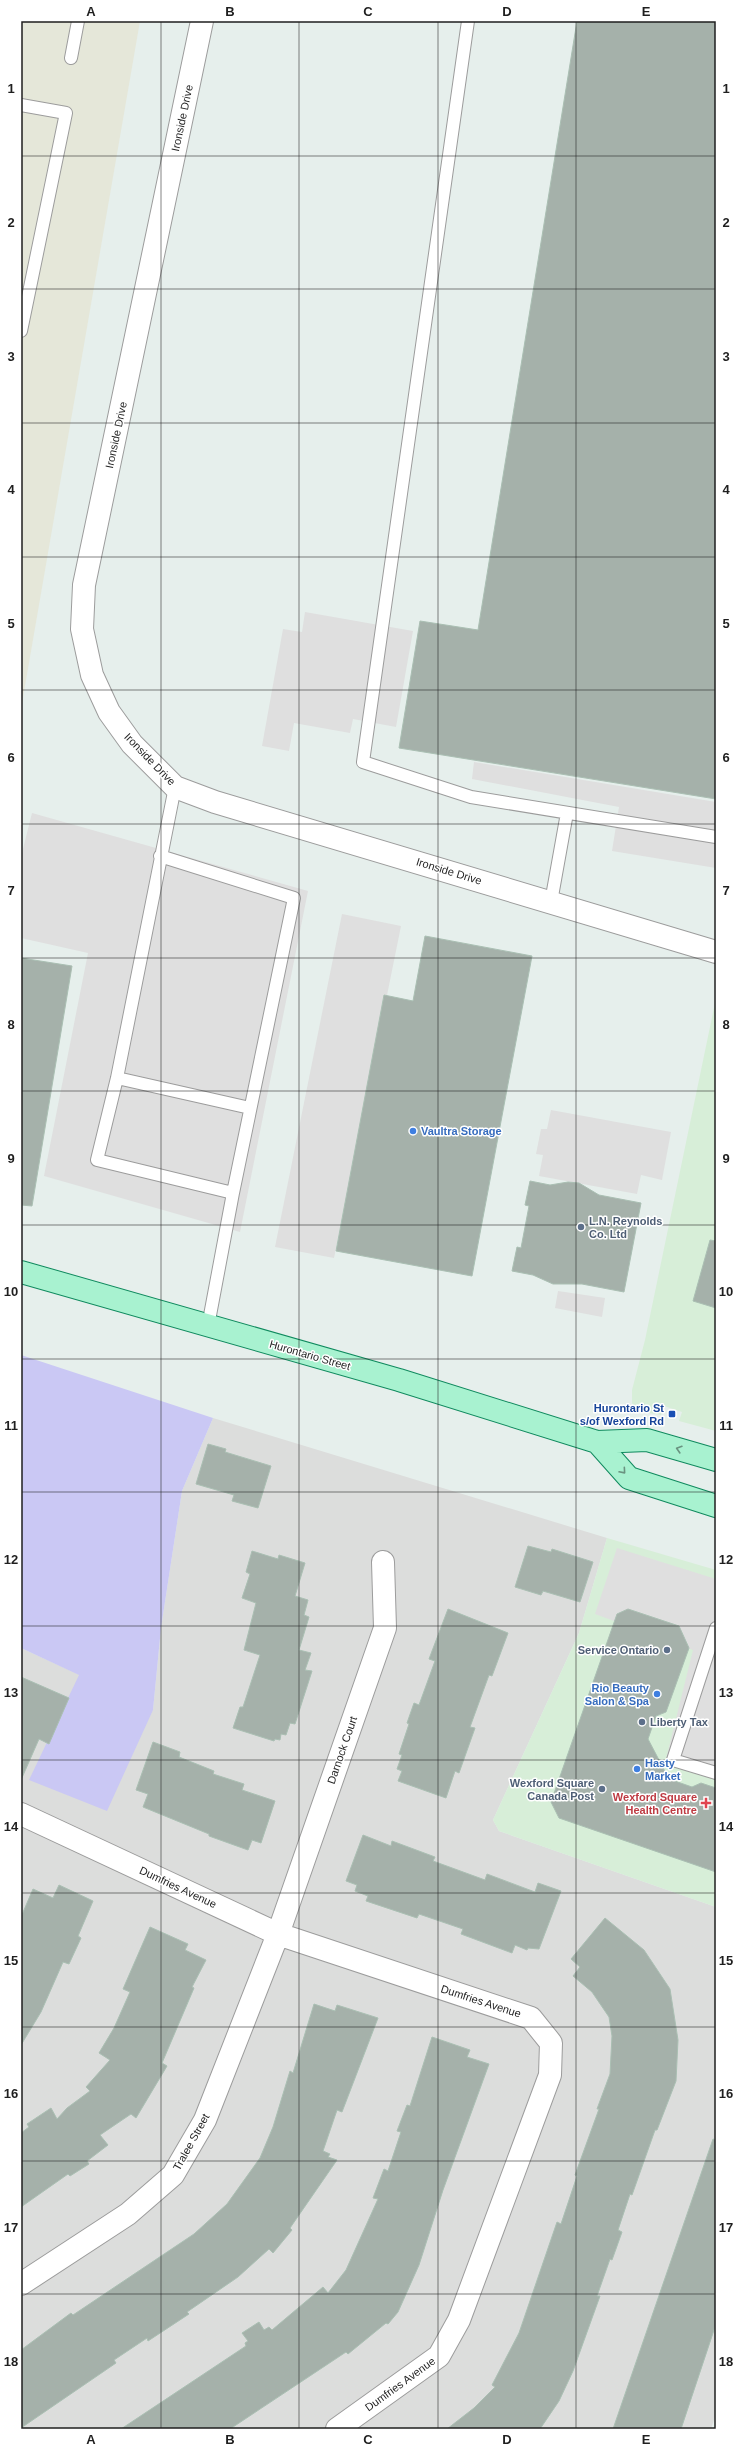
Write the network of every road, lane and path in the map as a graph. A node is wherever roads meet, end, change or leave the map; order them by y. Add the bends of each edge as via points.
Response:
1 (78, 21) edge
2 (202, 21) edge
3 (468, 21) edge
4 (71, 58) dead end
5 (21, 105) edge
6 (21, 331) edge
7 (175, 787) junction
8 (568, 813) junction
9 (716, 836) edge
10 (160, 856) junction
11 (551, 902) junction
12 (716, 952) edge
13 (117, 1078) junction
14 (250, 1108) junction
15 (232, 1192) junction
16 (21, 1272) edge
17 (208, 1326) junction
18 (597, 1442) junction
19 (716, 1460) edge
20 (716, 1506) edge
21 (383, 1562) dead end
22 (716, 1628) edge
23 (716, 1773) edge
24 (21, 1814) edge
25 (278, 1934) junction
26 (21, 2284) edge
27 (337, 2429) edge

1 - 4 lane
2 - 7 street, Ironside Drive via 84,585 82,629 92,675 109,712 132,744
3 - 8 lane via 362,762 471,797
5 - 6 lane via 66,113
7 - 10 lane
7 - 11 street, Ironside Drive via 223,804
8 - 9 lane
8 - 11 lane
10 - 13 lane
10 - 14 lane via 294,898
11 - 12 street, Ironside Drive
13 - 14 lane
13 - 15 lane via 97,1160
14 - 15 lane
15 - 17 lane
16 - 17 main road, Hurontario Street
17 - 18 main road, Hurontario Street via 399,1380
19 -> 18 main road, Hurontario Street via 647,1440
18 -> 20 main road via 629,1478
21 - 25 street, Darnock Court via 385,1628
22 - 23 lane via 673,1760
24 - 25 street, Dumfries Avenue
25 - 26 street, Tralee Street via 205,2120 173,2175 128,2214
25 - 27 street, Dumfries Avenue via 532,2018 551,2043 550,2074 459,2320 439,2356

